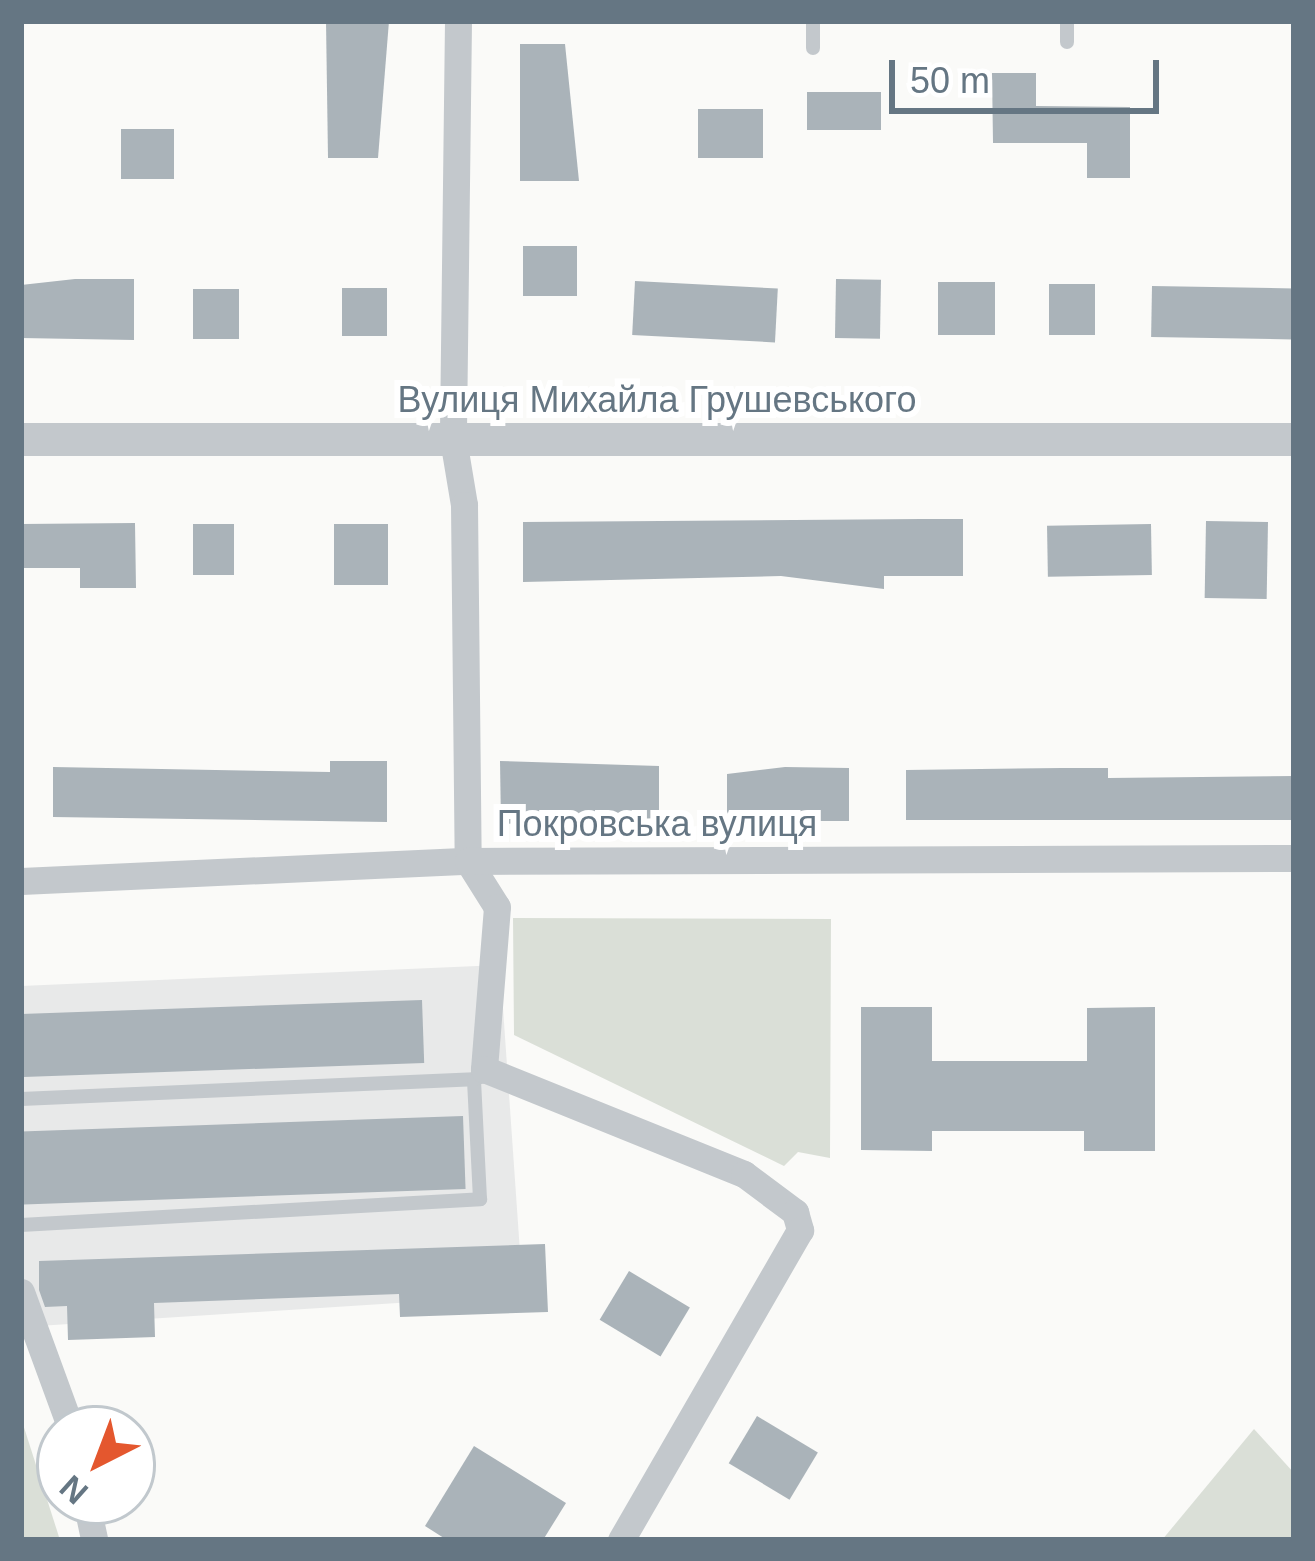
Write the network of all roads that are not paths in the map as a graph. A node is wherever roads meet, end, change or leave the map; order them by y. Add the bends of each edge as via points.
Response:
1 (458, 21) edge
2 (813, 21) edge
3 (1067, 21) edge
4 (1067, 41) dead end
5 (813, 48) dead end
6 (453, 439) junction
7 (1294, 439) edge
8 (21, 440) edge
9 (1294, 858) edge
10 (468, 861) junction
11 (21, 881) edge
12 (481, 1077) junction
13 (21, 1099) edge
14 (21, 1225) edge
15 (21, 1292) edge
16 (62, 1405) edge
17 (621, 1540) edge

1 - 6 street
2 - 5 lane
3 - 4 lane
6 - 7 street, Вулиця Михайла Грушевського
6 - 8 street, Вулиця Михайла Грушевського
6 - 10 street
9 - 10 street, Покровська вулиця
10 - 11 street, Покровська вулиця
10 - 12 street via 497,907
12 - 13 lane
12 - 14 lane via 480,1199
12 - 17 street via 743,1174 795,1212 800,1230
15 - 16 street

